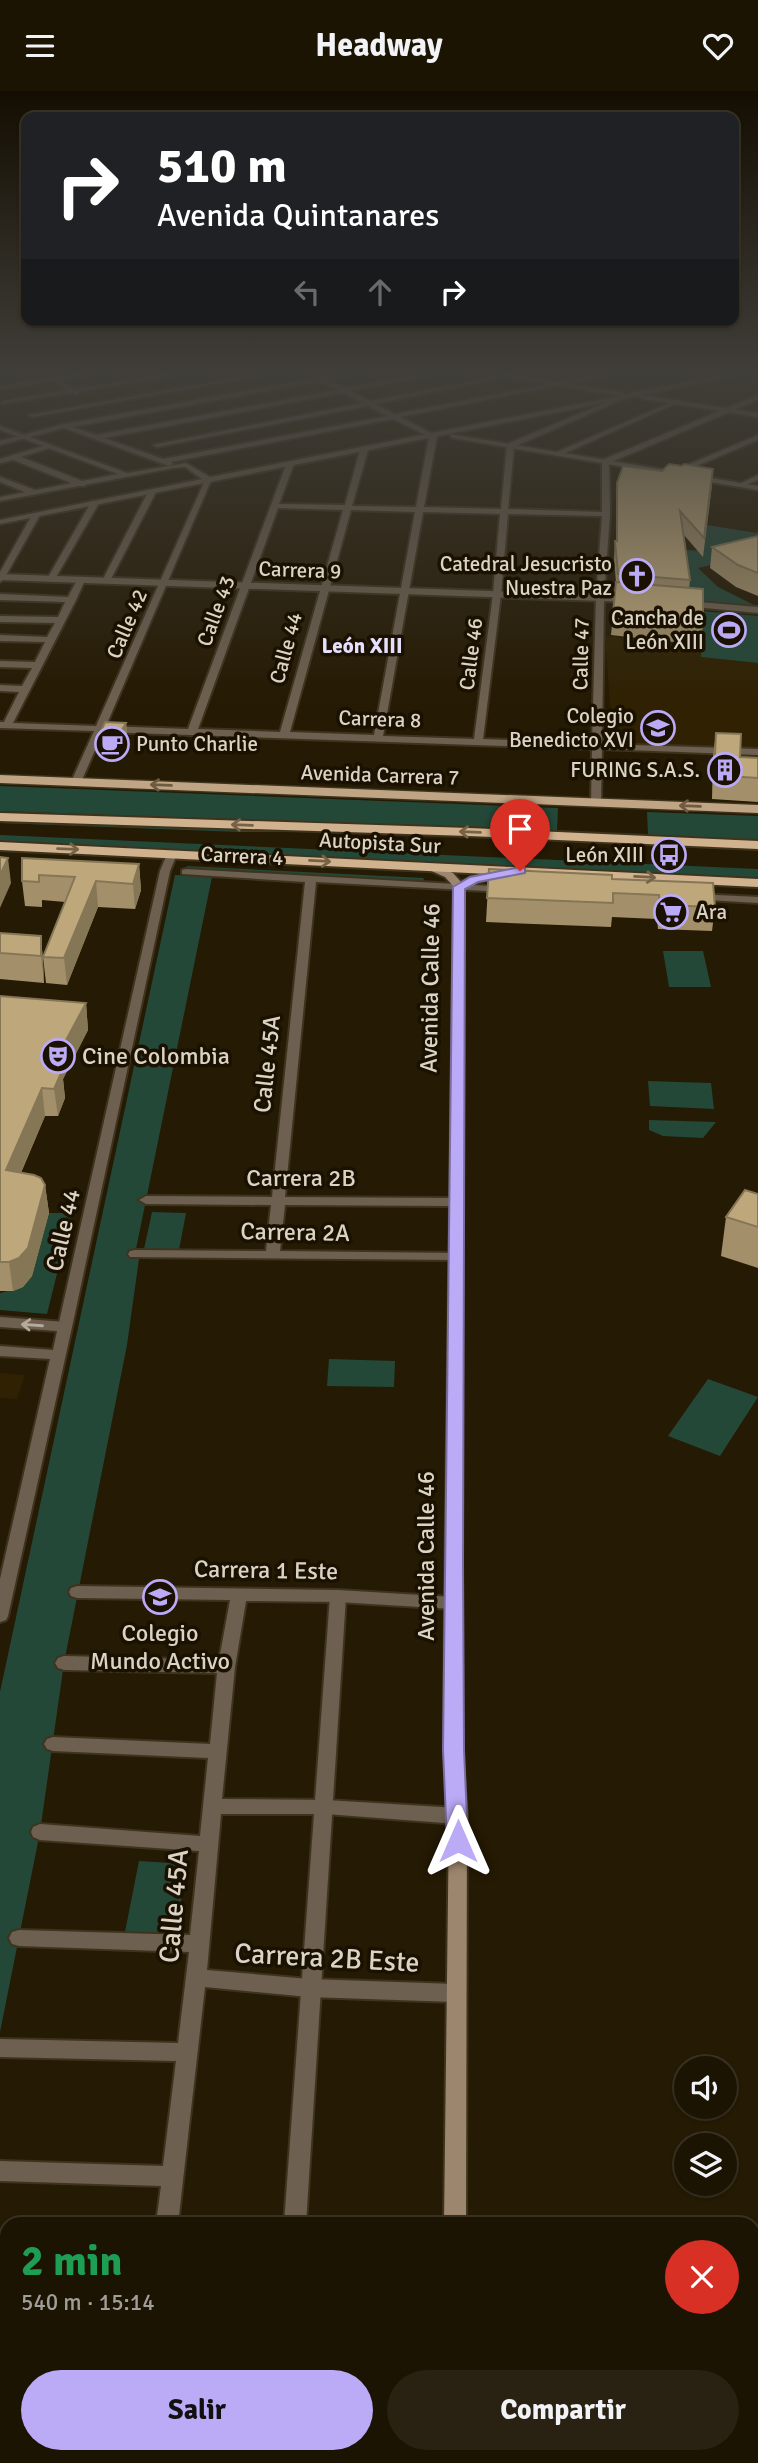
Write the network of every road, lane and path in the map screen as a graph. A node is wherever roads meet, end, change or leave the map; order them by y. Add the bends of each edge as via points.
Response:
1 (7, 482) edge
2 (76, 482) edge
3 (93, 482) edge
4 (201, 482) edge
5 (208, 482) edge
6 (284, 482) edge
7 (354, 482) edge
8 (427, 482) edge
9 (507, 482) edge
10 (606, 482) edge
11 (722, 482) edge
12 (748, 482) edge
13 (82, 484) junction
14 (741, 485) junction
15 (758, 488) edge
16 (152, 492) junction
17 (35, 493) junction
18 (0, 499) edge
19 (95, 503) junction
20 (275, 506) junction
21 (346, 507) junction
22 (421, 510) junction
23 (505, 512) junction
24 (36, 515) junction
25 (606, 515) junction
26 (0, 522) edge
27 (0, 578) edge
28 (51, 579) junction
29 (81, 580) junction
30 (106, 581) junction
31 (164, 583) junction
32 (244, 586) junction
33 (324, 588) junction
34 (403, 591) junction
35 (496, 594) junction
36 (0, 597) edge
37 (600, 597) junction
38 (72, 600) junction
39 (642, 600) edge
40 (680, 603) edge
41 (758, 610) edge
42 (0, 618) edge
43 (62, 620) junction
44 (0, 638) edge
45 (51, 640) junction
46 (0, 664) edge
47 (37, 665) junction
48 (0, 688) edge
49 (26, 689) junction
50 (4, 725) edge
51 (100, 729) junction
52 (192, 732) junction
53 (284, 735) junction
54 (378, 739) junction
55 (478, 742) junction
56 (597, 747) junction
57 (758, 752) edge
58 (0, 779) edge
59 (76, 782) junction
60 (596, 803) junction
61 (758, 809) edge
62 (0, 817) edge
63 (758, 845) edge
64 (0, 846) edge
65 (172, 854) junction
66 (431, 867) junction
67 (520, 871) junction
68 (186, 872) dead end
69 (311, 880) junction
70 (758, 883) edge
71 (459, 887) junction
72 (522, 890) edge
73 (689, 897) edge
74 (758, 900) edge
75 (146, 1200) dead end
76 (278, 1201) junction
77 (455, 1202) junction
78 (135, 1254) dead end
79 (272, 1254) junction
80 (455, 1257) junction
81 (0, 1322) edge
82 (65, 1327) junction
83 (0, 1351) edge
84 (58, 1355) junction
85 (77, 1592) dead end
86 (239, 1594) junction
87 (338, 1596) junction
88 (453, 1603) junction
89 (0, 1616) edge
90 (64, 1663) dead end
91 (226, 1667) junction
92 (53, 1744) dead end
93 (218, 1751) junction
94 (211, 1806) junction
95 (326, 1807) junction
96 (458, 1816) junction
97 (40, 1832) dead end
98 (208, 1844) junction
99 (19, 1938) dead end
100 (199, 1944) junction
101 (196, 1978) junction
102 (309, 1988) junction
103 (455, 1993) junction
104 (0, 2048) edge
105 (186, 2052) junction
106 (0, 2171) edge
107 (172, 2176) junction
108 (168, 2217) edge
109 (295, 2217) edge
110 (455, 2217) edge

1 - 17 street
2 - 13 street
3 - 13 street
4 - 16 street
5 - 31 street, Calle 42
6 - 20 street, Calle 43
7 - 21 street, Calle 44
8 - 22 street
9 - 23 street, Calle 46
10 - 25 street, Calle 47
11 - 14 street
12 - 14 street
13 - 17 street
14 - 15 street
16 - 19 street
16 - 30 street
17 - 18 street
19 - 24 street
19 - 28 street
20 - 21 street
20 - 32 street, Calle 43
21 - 22 street
21 - 33 street, Calle 44
22 - 23 street
22 - 34 street
23 - 25 street
23 - 35 street, Calle 46
24 - 26 street
24 - 27 street
25 - 37 street, Calle 47
27 - 28 street, Carrera 9
28 - 29 street, Carrera 9
29 - 30 street, Carrera 9
29 - 38 street
30 - 31 street, Carrera 9
31 - 32 street, Carrera 9
31 - 51 street, Calle 42
32 - 33 street, Carrera 9
32 - 52 street, Calle 43
33 - 34 street, Carrera 9
33 - 53 street, Calle 44
34 - 35 street, Carrera 9
34 - 54 street
35 - 37 street, Carrera 9
35 - 55 street, Calle 46
36 - 38 street
37 - 39 street, Carrera 9
37 - 56 street, Calle 47
38 - 43 street
40 - 41 street
42 - 43 street
43 - 45 street
44 - 45 street
45 - 47 street
46 - 47 street
47 - 49 street
48 - 49 street
49 - 50 street
50 - 51 street, Carrera 8
51 - 52 street, Carrera 8
51 - 59 street, Calle 42
52 - 53 street, Carrera 8
53 - 54 street, Carrera 8
54 - 55 street, Carrera 8
55 - 56 street, Carrera 8
56 - 57 street, Carrera 8
56 - 60 street, Calle 47
58 - 59 main road, Avenida Carrera 7
60 -> 59 main road, Avenida Carrera 7
61 -> 60 main road, Avenida Carrera 7
63 -> 62 highway, Autopista Sur
64 -> 65 highway, Autopista Sur
65 -> 66 highway, Autopista Sur
65 - 82 street, Calle 44
66 - 67 highway, Autopista Sur
66 - 71 main road via 449,875
67 -> 70 highway, Autopista Sur
67 - 71 main road via 475,879
68 - 69 street, Carrera 4
69 - 71 street, Carrera 4
69 - 76 street, Calle 45A
71 - 72 street, Carrera 4
71 - 77 main road, Avenida Calle 46
73 - 74 street
75 - 76 street, Carrera 2B
76 - 77 street, Carrera 2B
76 - 79 street, Calle 45A
77 - 80 main road, Avenida Calle 46
78 - 79 street, Carrera 2A
79 - 80 street, Carrera 2A
80 - 88 main road, Avenida Calle 46
82 -> 81 street
82 - 84 street, Calle 44
83 - 84 street
84 - 89 street, Calle 44
85 - 86 street, Carrera 1 Este
86 - 87 street, Carrera 1 Este
86 - 91 street, Calle 45A
87 - 88 street, Carrera 1 Este
87 - 95 street
88 - 96 main road, Avenida Calle 46
90 - 91 street
91 - 93 street, Calle 45A
92 - 93 street
93 - 94 street, Calle 45A
94 - 95 street
94 - 98 street, Calle 45A
95 - 96 street
95 - 102 street
96 - 103 main road, Avenida Calle 46
97 - 98 street
98 - 100 street, Calle 45A
99 - 100 street
100 - 101 street, Calle 45A
101 - 102 street, Carrera 2B Este
101 - 105 street, Calle 45A
102 - 103 street, Carrera 2B Este
102 - 109 street
103 - 110 main road, Avenida Calle 46
104 - 105 street
105 - 107 street, Calle 45A
106 - 107 street
107 - 108 street, Calle 45A

